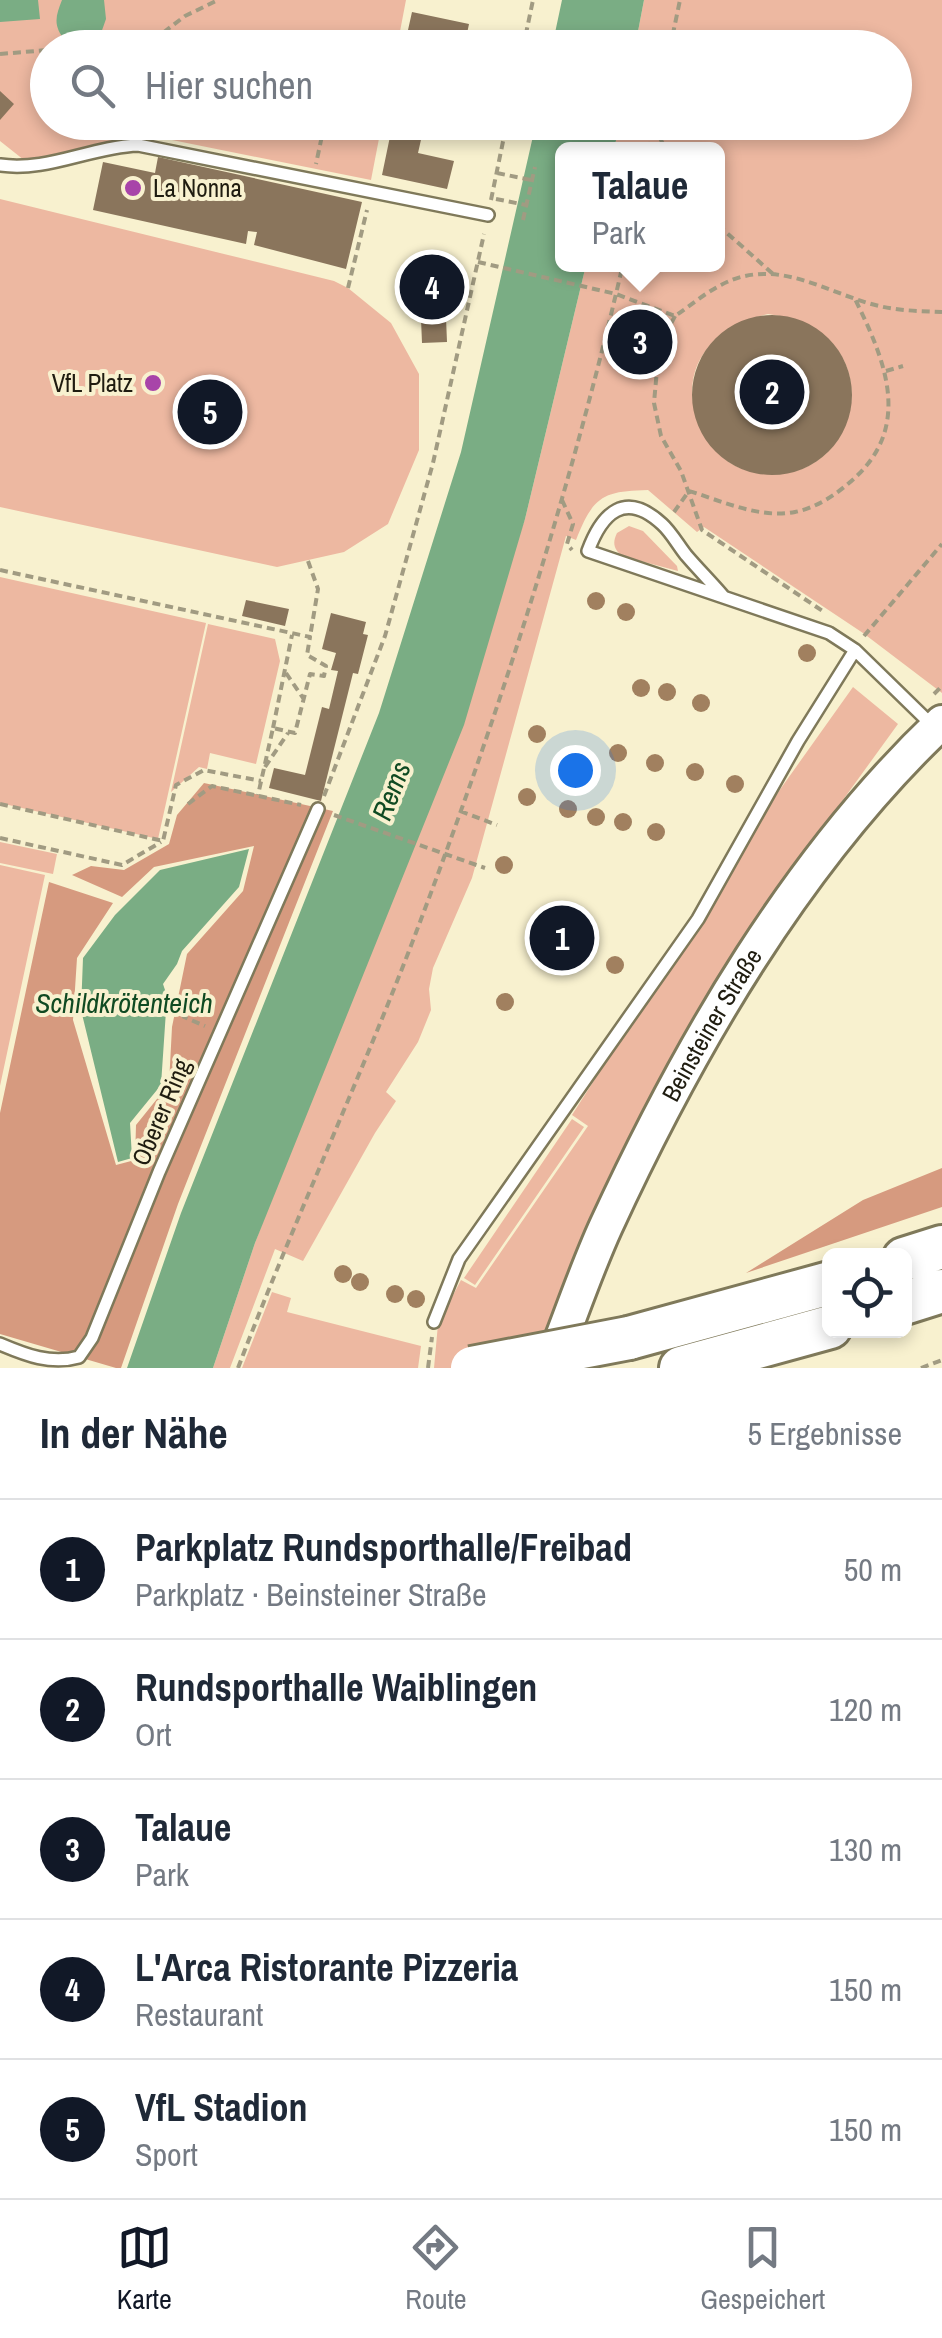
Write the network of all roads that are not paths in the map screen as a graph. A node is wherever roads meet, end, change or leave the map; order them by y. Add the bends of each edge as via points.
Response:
1 (0, 165) edge
2 (488, 215) road end
3 (723, 596) junction
4 (854, 650) junction
5 (939, 725) edge
6 (318, 810) road end
7 (942, 1247) edge
8 (912, 1256) edge
9 (822, 1284) edge
10 (942, 1291) edge
11 (912, 1300) edge
12 (434, 1322) road end
13 (822, 1328) edge
14 (0, 1344) edge
15 (472, 1368) edge
16 (550, 1368) edge
17 (680, 1368) edge

1 - 2 lane via 40,167 138,145
3 - 3 lane via 647,512 624,506 597,528 588,551
3 - 4 lane via 829,634
4 - 5 lane
4 - 12 lane via 698,919 459,1259
5 - 16 street, Beinsteiner Straße via 855,811 719,1005 606,1227
6 - 14 lane, Oberer Ring via 92,1338 79,1357 63,1362
7 - 8 highway
9 - 15 highway, bridge via 629,1338
10 - 11 highway
13 - 17 highway

